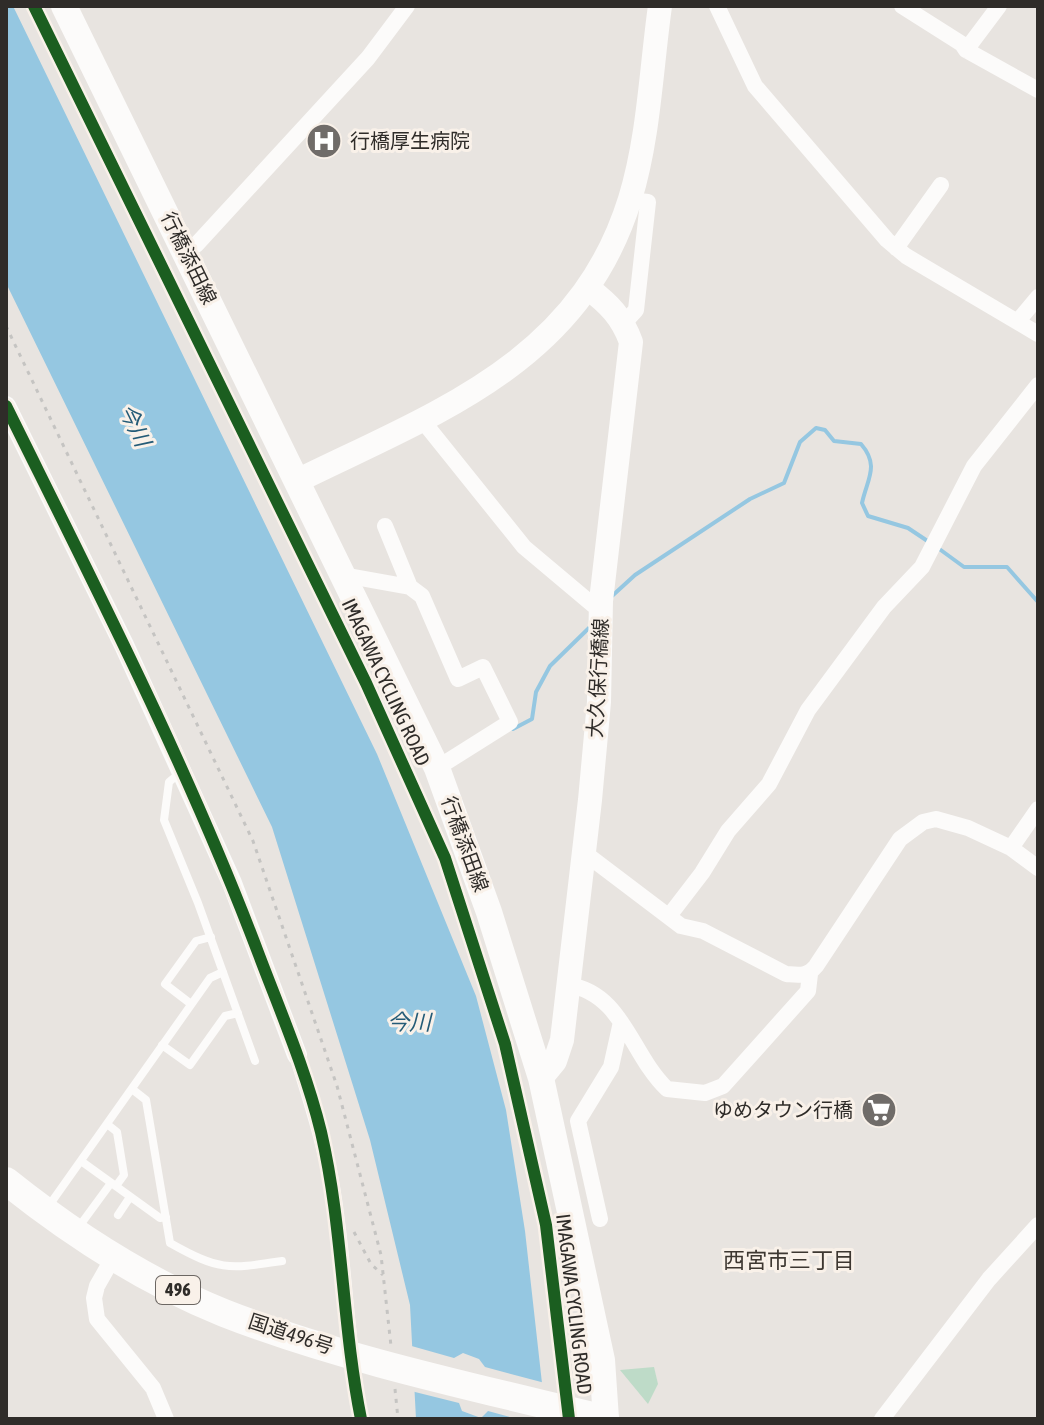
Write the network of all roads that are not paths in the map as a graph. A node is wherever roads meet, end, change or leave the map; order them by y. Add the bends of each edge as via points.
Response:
1 (64, 6) edge
2 (407, 6) edge
3 (660, 6) edge
4 (717, 6) edge
5 (902, 6) edge
6 (999, 6) edge
7 (966, 50) junction
8 (1038, 90) edge
9 (941, 185) dead end
10 (630, 200) junction
11 (896, 248) junction
12 (186, 252) junction
13 (588, 288) junction
14 (1038, 297) edge
15 (1018, 321) junction
16 (624, 323) junction
17 (1038, 334) edge
18 (1038, 385) edge
19 (6, 406) edge
20 (422, 420) junction
21 (297, 481) junction
22 (385, 526) dead end
23 (343, 575) junction
24 (410, 587) junction
25 (601, 601) junction
26 (437, 768) junction
27 (181, 772) junction
28 (1038, 809) edge
29 (1011, 848) junction
30 (582, 851) junction
31 (1038, 868) edge
32 (669, 916) junction
33 (211, 937) junction
34 (223, 972) junction
35 (810, 974) junction
36 (568, 985) junction
37 (191, 1004) junction
38 (238, 1013) junction
39 (621, 1022) junction
40 (162, 1045) junction
41 (297, 1055) joint
42 (255, 1061) dead end
43 (541, 1078) junction
44 (132, 1089) junction
45 (107, 1124) junction
46 (81, 1161) junction
47 (6, 1181) edge
48 (114, 1185) junction
49 (130, 1197) junction
50 (46, 1210) junction
51 (118, 1215) dead end
52 (166, 1217) junction
53 (600, 1219) dead end
54 (1038, 1225) edge
55 (76, 1231) junction
56 (114, 1256) junction
57 (282, 1261) dead end
58 (359, 1355) junction
59 (166, 1419) edge
60 (361, 1419) edge
61 (605, 1419) edge
62 (882, 1419) edge

1 - 12 main road, 行橋添田線
2 - 12 street via 368,58
3 - 10 main road
4 - 11 street via 755,86
5 - 7 street
6 - 7 street
7 - 8 street
9 - 11 street
10 - 13 main road
10 - 16 street via 648,202 636,310
11 - 15 street
12 - 21 main road, 行橋添田線
13 - 16 main road
13 - 20 main road via 532,352 484,388
14 - 15 street
15 - 17 street
16 - 25 main road, 大久保行橋線 via 631,342
18 - 32 street via 974,466 922,567 884,607 808,710 769,784 728,831
19 - 27 street
20 - 21 main road
20 - 25 street via 524,547 593,605
21 - 23 main road, 行橋添田線
22 - 24 street
23 - 24 street
23 - 26 main road, 行橋添田線
24 - 26 street via 422,596 458,679 483,667 510,722
25 - 30 main road, 大久保行橋線 via 599,702
26 - 43 main road, 行橋添田線
27 - 33 lane via 169,782 164,820
27 - 41 street via 232,883
28 - 29 street
29 - 31 street
29 - 35 street via 949,821 936,819 911,828
30 - 32 street
30 - 36 main road, 大久保行橋線
32 - 35 street via 786,974
33 - 34 lane
33 - 37 lane via 196,941 165,984
34 - 37 lane via 210,978
34 - 38 lane
35 - 39 street via 808,991 714,1092 667,1089
36 - 39 street via 588,988
36 - 43 main road, 大久保行橋線 via 562,1040 555,1061
37 - 40 lane
38 - 40 lane via 225,1016 190,1065
38 - 42 lane
39 - 53 street via 611,1067 578,1121
40 - 44 lane
41 - 58 street via 333,1192
43 - 61 main road, 行橋添田線 via 602,1360
44 - 45 lane
44 - 52 lane via 146,1100
45 - 46 lane
45 - 48 lane via 117,1132 124,1175
46 - 48 lane
46 - 50 lane
47 - 50 highway, 国道496号 / 496
48 - 49 lane
48 - 55 lane
49 - 51 lane
49 - 52 lane
50 - 55 highway, 国道496号 / 496
52 - 57 lane via 170,1243 197,1258 230,1269
54 - 62 street via 989,1279
55 - 56 highway, 国道496号 / 496
56 - 58 highway, 国道496号 / 496 via 223,1312
56 - 59 street via 97,1286 97,1319 153,1388
58 - 60 street
58 - 61 highway, 国道496号 / 496

